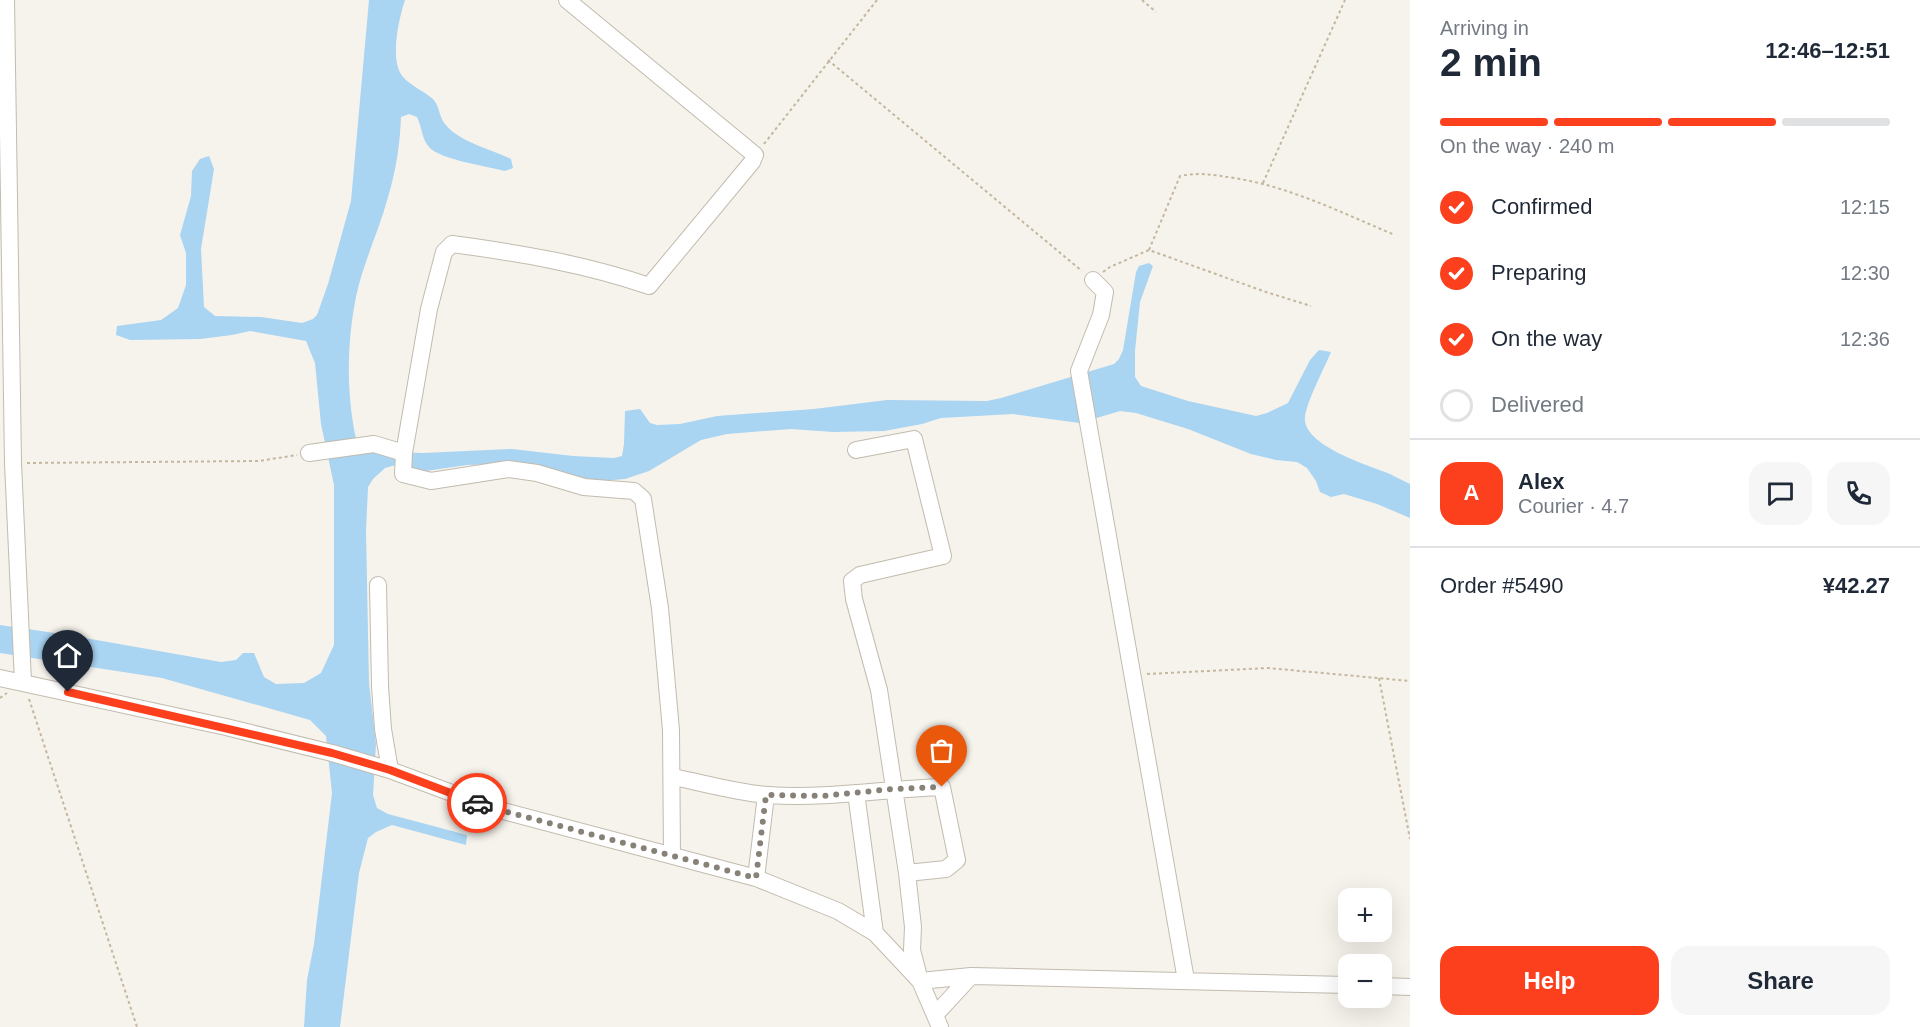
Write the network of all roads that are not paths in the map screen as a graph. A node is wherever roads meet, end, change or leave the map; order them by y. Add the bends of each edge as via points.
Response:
1 (6, 0) edge
2 (567, 0) edge
3 (1093, 280) road end
4 (856, 450) dead end
5 (309, 453) road end
6 (404, 453) junction
7 (378, 585) dead end
8 (0, 678) edge
9 (23, 682) junction
10 (386, 769) junction
11 (673, 777) junction
12 (893, 789) junction
13 (856, 793) junction
14 (766, 795) junction
15 (672, 855) junction
16 (907, 873) junction
17 (756, 878) junction
18 (875, 933) junction
19 (971, 976) junction
20 (1186, 980) junction
21 (920, 981) junction
22 (1338, 985) edge
23 (1392, 986) edge
24 (1410, 987) edge
25 (937, 1021) edge

1 - 9 street via 13,463
2 - 6 street via 755,156 649,286 613,273 522,253 452,244 444,252 429,309
3 - 20 street via 1105,292 1101,315 1079,370
4 - 12 street via 914,440 943,556 860,575 852,582 879,690
5 - 6 street via 374,444
6 - 11 street via 403,474 431,481 508,469 584,487 634,491 643,499 660,608
7 - 10 street
8 - 9 street
9 - 10 street via 226,727
10 - 15 street via 492,808
11 - 14 street
11 - 15 street
12 - 13 street
12 - 16 street
12 - 16 street via 942,787 957,860 946,869
13 - 14 street
13 - 18 street
14 - 17 street
15 - 17 street
16 - 21 street via 912,950
17 - 18 street via 838,911
18 - 21 street
19 - 20 street
19 - 21 street
19 - 25 street
20 - 22 street
21 - 25 street
23 - 24 street

